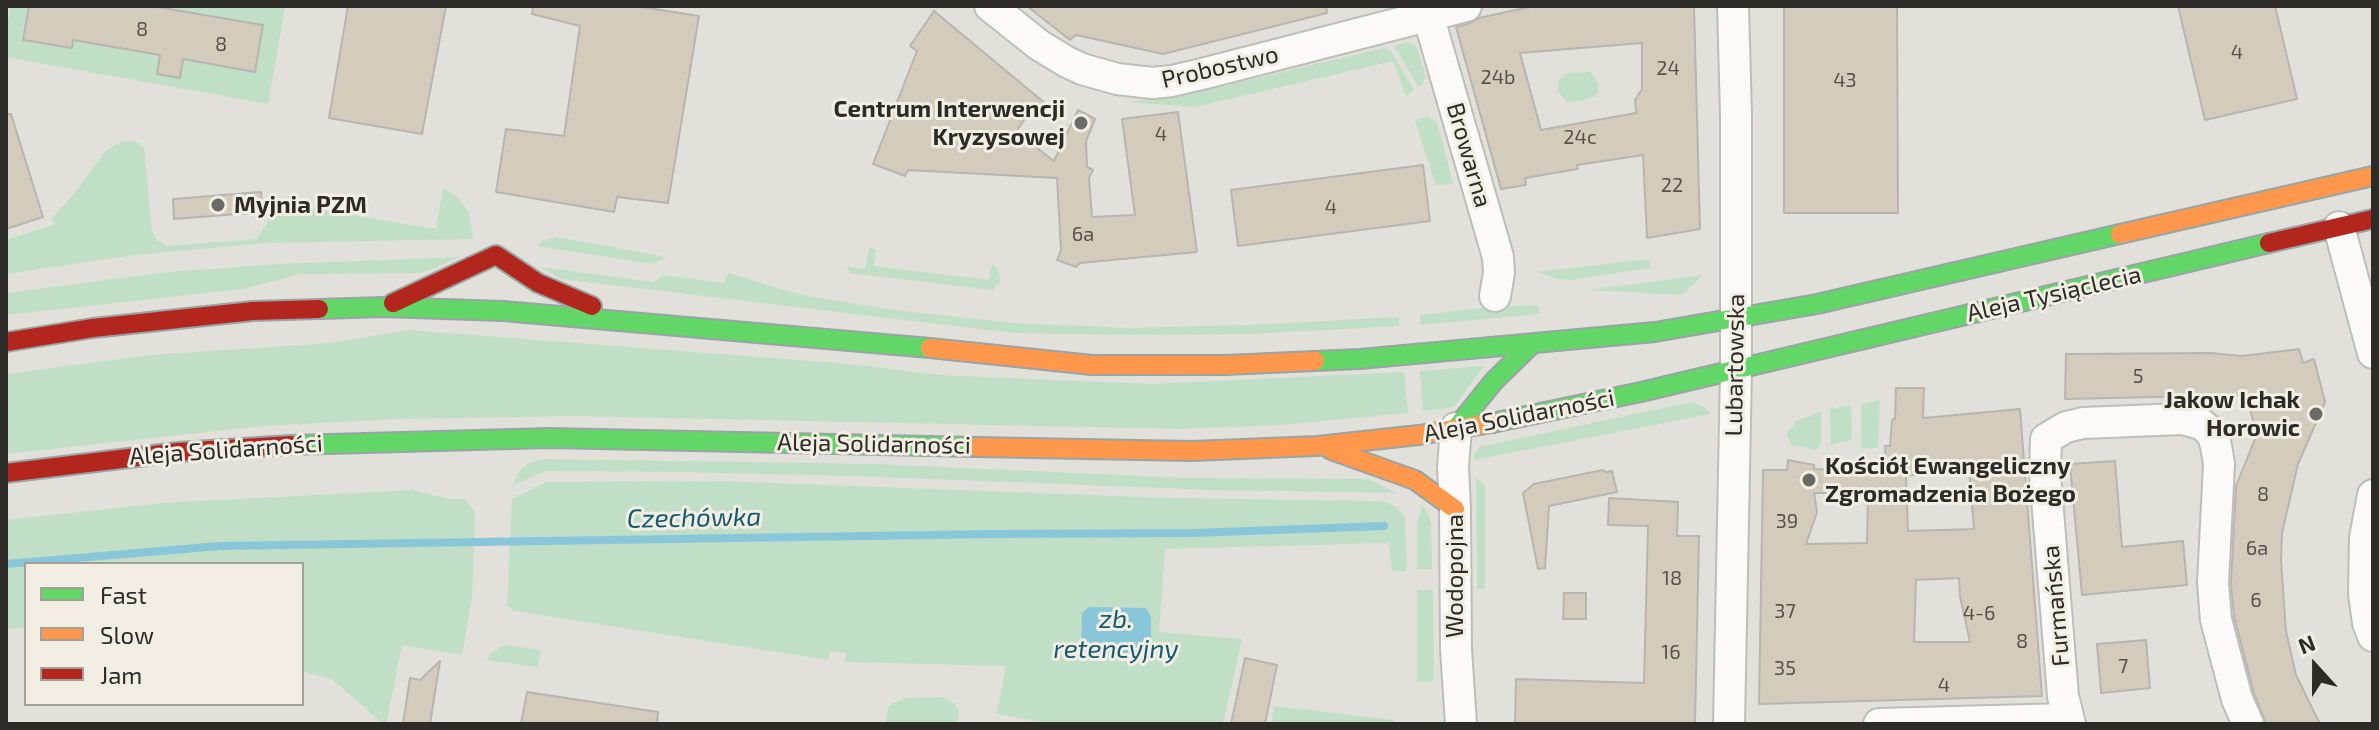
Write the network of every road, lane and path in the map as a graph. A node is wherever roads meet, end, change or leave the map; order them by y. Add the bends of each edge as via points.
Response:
1 (990, 6) edge
2 (1466, 6) edge
3 (1733, 6) edge
4 (1428, 15) junction
5 (2373, 176) edge
6 (2373, 219) edge
7 (2339, 227) junction
8 (1495, 296) dead end
9 (383, 307) junction
10 (1736, 319) junction
11 (633, 323) junction
12 (6, 342) edge
13 (1531, 345) junction
14 (2373, 353) edge
15 (1736, 370) junction
16 (1456, 428) junction
17 (1317, 446) junction
18 (6, 473) edge
19 (2373, 495) edge
20 (1455, 509) junction
21 (2373, 636) edge
22 (2069, 722) edge
23 (1461, 724) edge
24 (1729, 724) edge
25 (1879, 724) edge
26 (2248, 724) edge

1 - 4 street, Probostwo via 1074,66 1152,83
2 - 4 street, Probostwo
3 - 10 street, Lubartowska
4 - 8 street, Browarna via 1498,257
5 - 10 main road, Aleja Tysiąclecia
6 - 7 main road, Aleja Tysiąclecia
7 - 14 street
7 - 15 main road, Aleja Tysiąclecia
9 - 11 main road
9 - 11 main road via 496,255 538,283
9 - 12 main road via 253,311
10 - 13 main road
10 - 15 street, Lubartowska
11 - 13 main road via 1092,365 1317,361
13 - 16 main road
15 - 16 main road, Aleja Solidarności
15 - 24 street, Lubartowska
16 - 17 main road, Aleja Solidarności
16 - 20 street, Wodopojna
17 - 18 main road, Aleja Solidarności via 1179,451 550,438 372,441 178,452
17 - 20 main road via 1415,480
19 - 21 street via 2365,538 2364,594
20 - 23 street, Wodopojna
22 - 25 street
22 - 26 street, Furmańska via 2046,439 2083,423 2183,419 2212,433 2219,464 2216,620

